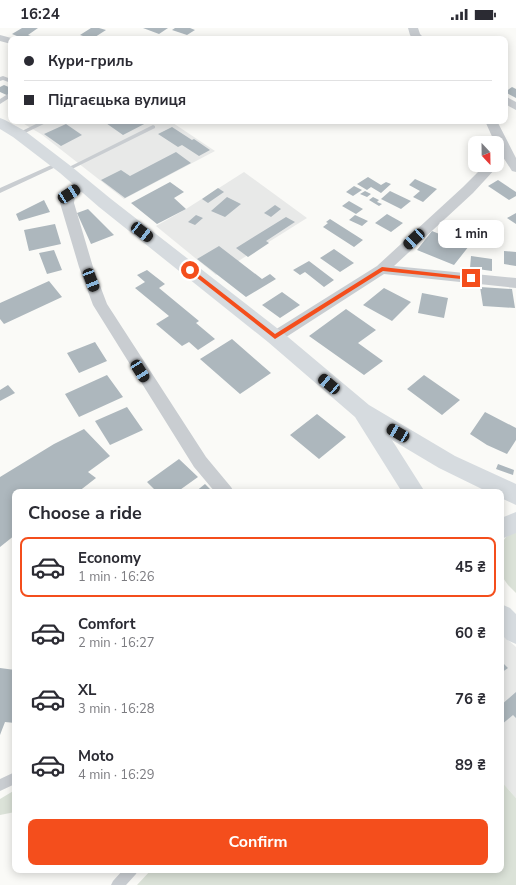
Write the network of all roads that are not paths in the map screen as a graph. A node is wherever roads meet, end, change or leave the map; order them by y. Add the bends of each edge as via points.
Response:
1 (0, 123) edge
2 (40, 124) edge
3 (492, 124) edge
4 (153, 127) dead end
5 (18, 134) junction
6 (495, 136) edge
7 (504, 158) edge
8 (62, 167) junction
9 (516, 168) edge
10 (485, 172) edge
11 (84, 185) junction
12 (0, 191) edge
13 (382, 269) junction
14 (516, 283) edge
15 (275, 337) junction
16 (362, 412) junction
17 (222, 489) edge
18 (412, 489) edge
19 (503, 489) edge
20 (504, 489) edge
21 (516, 495) edge
22 (516, 522) edge
23 (504, 528) edge
24 (504, 619) edge
25 (516, 632) edge
26 (12, 779) edge
27 (0, 784) edge
28 (129, 873) edge
29 (117, 885) edge

1 - 5 main road
2 - 5 lane
3 - 6 street
4 - 8 lane
5 - 8 main road
7 - 9 street
8 - 11 main road
8 - 12 lane
10 - 13 street
11 - 15 main road
11 - 17 street via 69,194 67,203 100,305 200,462
13 - 14 street
13 - 15 street
15 - 16 main road
16 - 18 main road
16 - 19 main road via 447,462
20 - 21 main road
22 - 23 main road
24 - 25 main road
26 - 27 lane
28 - 29 lane

